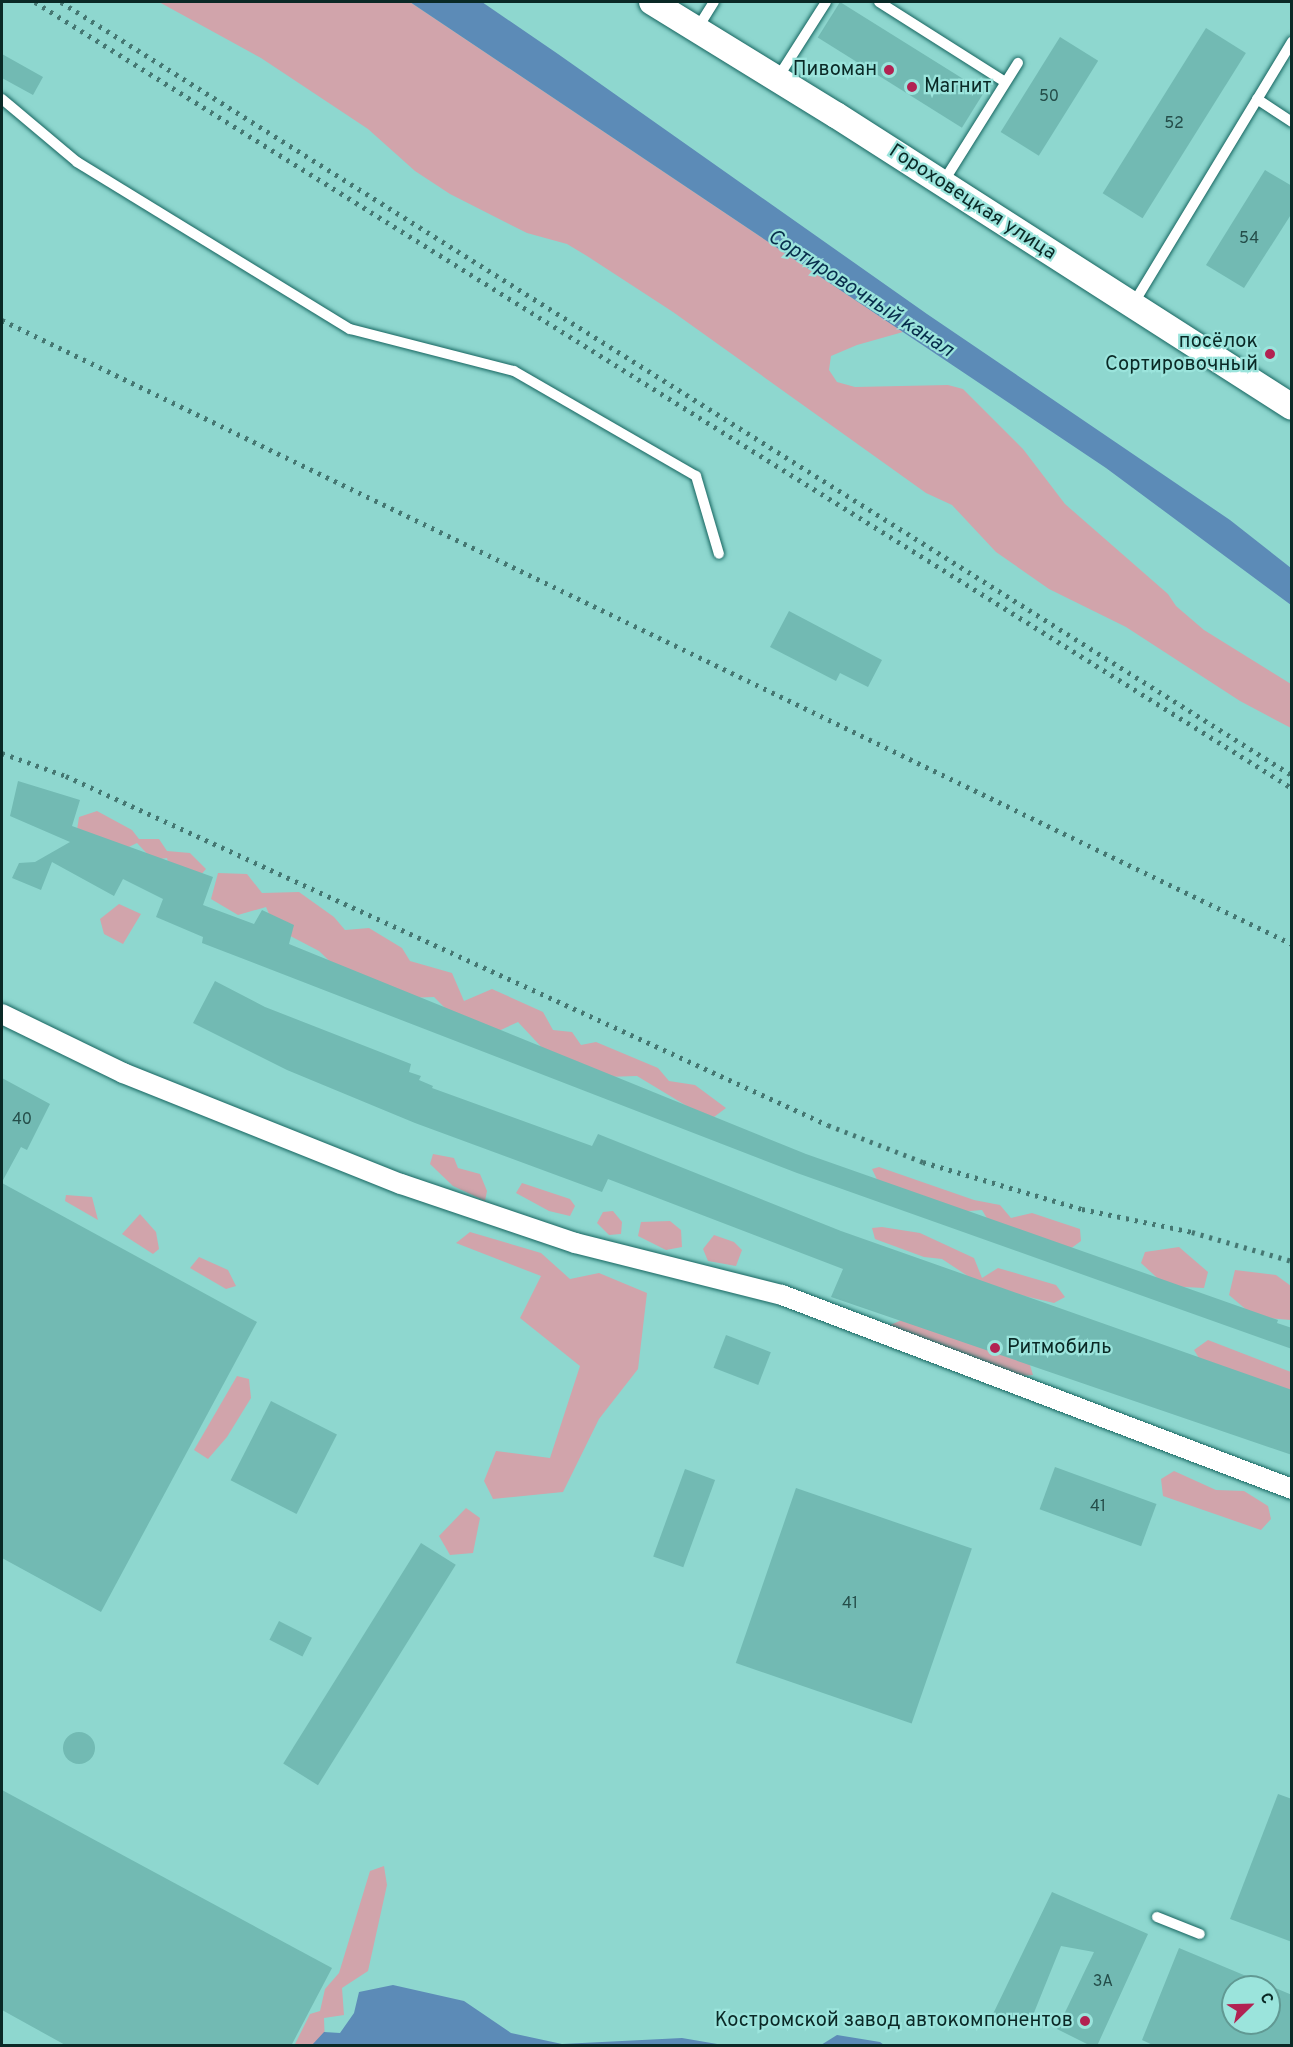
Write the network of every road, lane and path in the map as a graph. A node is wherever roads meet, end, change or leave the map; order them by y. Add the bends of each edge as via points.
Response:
1 (652, 2) edge
2 (714, 2) edge
3 (826, 2) edge
4 (879, 2) edge
5 (697, 29) junction
6 (1292, 42) edge
7 (1018, 63) dead end
8 (777, 79) junction
9 (1005, 82) junction
10 (2, 99) edge
11 (1257, 99) junction
12 (1292, 122) edge
13 (942, 184) junction
14 (1131, 306) junction
15 (1292, 407) edge
16 (719, 554) dead end
17 (2, 1014) edge
18 (1292, 1489) edge
19 (1157, 1917) dead end
20 (1200, 1934) dead end

1 - 5 street, Гороховецкая улица
2 - 5 lane
3 - 8 lane
4 - 9 lane
5 - 8 street, Гороховецкая улица
6 - 11 lane
7 - 9 lane
8 - 13 street, Гороховецкая улица
9 - 13 lane
10 - 16 lane via 77,162 350,329 514,371 696,476
11 - 12 lane
11 - 14 lane
13 - 14 street, Гороховецкая улица
14 - 15 street, Гороховецкая улица
17 - 18 street via 123,1073 401,1184 575,1244 782,1295
19 - 20 lane

